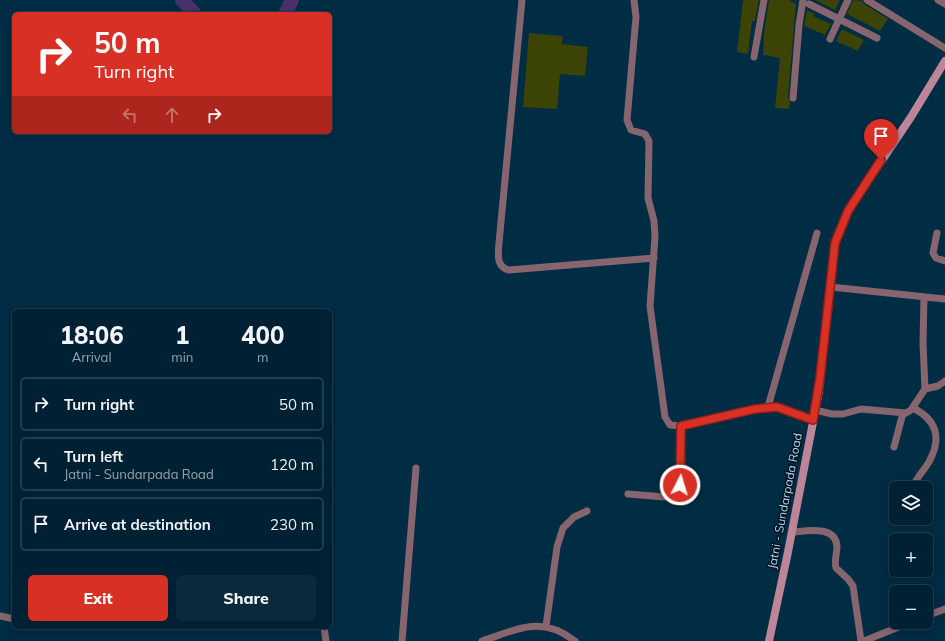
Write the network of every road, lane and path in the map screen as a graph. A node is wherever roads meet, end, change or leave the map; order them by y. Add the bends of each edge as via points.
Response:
1 (522, 0) edge
2 (634, 0) edge
3 (764, 0) edge
4 (848, 0) edge
5 (867, 0) edge
6 (938, 0) edge
7 (806, 2) edge
8 (945, 4) edge
9 (839, 19) junction
10 (878, 38) dead end
11 (830, 39) dead end
12 (945, 48) edge
13 (754, 57) dead end
14 (945, 62) edge
15 (793, 98) dead end
16 (817, 233) dead end
17 (937, 233) dead end
18 (654, 258) junction
19 (945, 262) edge
20 (831, 287) junction
21 (924, 297) junction
22 (945, 299) edge
23 (945, 381) edge
24 (925, 389) junction
25 (768, 407) junction
26 (913, 408) junction
27 (815, 410) junction
28 (903, 412) junction
29 (813, 420) junction
30 (681, 426) junction
31 (894, 447) dead end
32 (416, 468) dead end
33 (916, 481) edge
34 (628, 494) dead end
35 (587, 511) dead end
36 (792, 532) junction
37 (945, 609) edge
38 (933, 613) edge
39 (0, 616) edge
40 (12, 618) edge
41 (546, 626) junction
42 (324, 629) edge
43 (893, 629) edge
44 (326, 641) edge
45 (402, 641) edge
46 (482, 641) edge
47 (575, 641) edge
48 (769, 641) edge
49 (862, 641) edge

1 - 18 street via 498,248 500,263 503,268 509,270
2 - 18 street via 636,17 627,120 631,130 645,134 648,138 648,198 655,230
3 - 13 street
4 - 9 street
5 - 12 street
6 - 8 street
7 - 9 street
7 - 15 street via 799,24
9 - 10 street
9 - 11 street
14 - 20 main road, Jatni - Sundarpada Road via 848,211 835,243
16 - 25 street
17 - 19 street via 933,253 936,258
18 - 30 street via 651,311 663,406 668,422 674,426
20 - 21 street
20 - 27 main road, Jatni - Sundarpada Road
21 - 22 street
21 - 24 street
23 - 24 street via 938,386
24 - 26 street
25 - 29 street via 783,408
25 - 30 street
26 - 28 street
26 - 33 street via 931,420 935,435 932,454
27 - 28 street via 832,414 861,409
27 - 29 main road, Jatni - Sundarpada Road
28 - 31 street
29 - 36 main road, Jatni - Sundarpada Road
30 - 34 street via 682,467 678,490 665,497
32 - 45 street
35 - 41 street via 574,517 563,528 557,547
36 - 48 main road, Jatni - Sundarpada Road
36 - 49 street via 825,531 834,536 837,545 836,568 853,586
37 - 38 street
39 - 40 street
41 - 46 street via 525,627
41 - 47 street via 562,631
42 - 44 street
43 - 49 street

